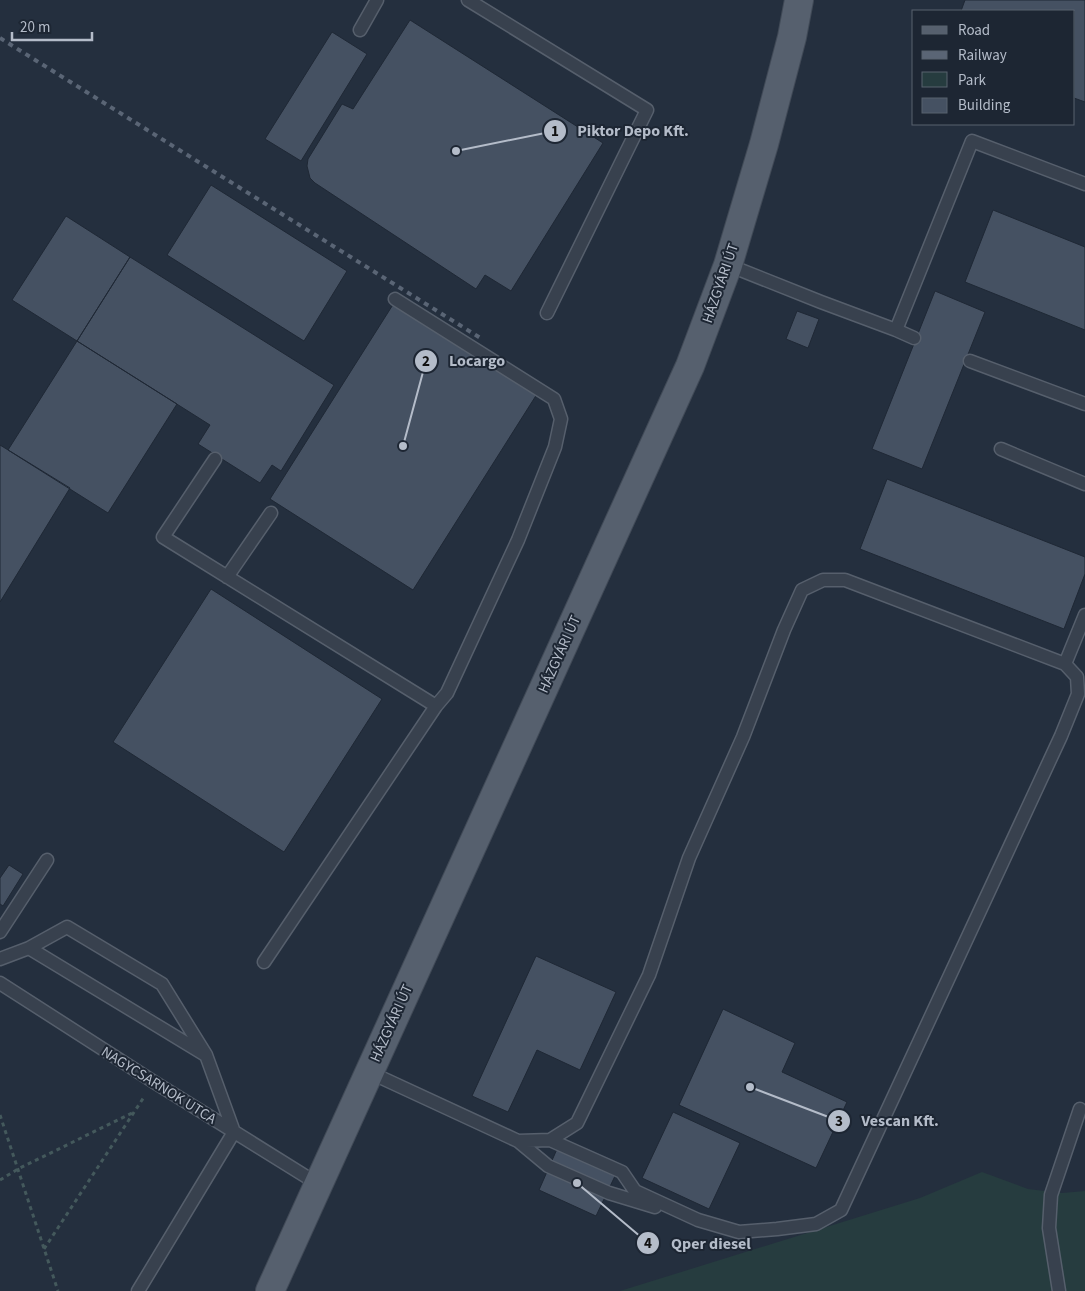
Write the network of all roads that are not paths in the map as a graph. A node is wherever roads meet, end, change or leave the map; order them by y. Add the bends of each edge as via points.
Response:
1 (377, 0) edge
2 (468, 0) edge
3 (799, 0) edge
4 (360, 30) dead end
5 (1085, 184) edge
6 (728, 265) junction
7 (395, 299) dead end
8 (547, 313) dead end
9 (896, 330) junction
10 (914, 338) dead end
11 (970, 361) dead end
12 (1085, 404) edge
13 (1001, 449) dead end
14 (215, 459) dead end
15 (1085, 484) edge
16 (271, 512) dead end
17 (227, 577) junction
18 (1085, 615) edge
19 (1065, 664) junction
20 (436, 706) junction
21 (46, 860) dead end
22 (0, 932) edge
23 (29, 948) junction
24 (0, 959) edge
25 (264, 962) dead end
26 (0, 983) edge
27 (206, 1056) junction
28 (369, 1072) junction
29 (1080, 1109) dead end
30 (234, 1132) junction
31 (550, 1140) junction
32 (518, 1141) junction
33 (318, 1184) junction
34 (698, 1220) junction
35 (138, 1291) edge
36 (270, 1291) edge
37 (1059, 1291) edge

1 - 4 lane
2 - 8 lane via 647,110
3 - 6 main road, HÁZGYÁRI ÚT via 764,144
5 - 9 lane via 972,141
6 - 9 lane
6 - 28 main road, HÁZGYÁRI ÚT via 690,366
7 - 20 lane via 554,399 561,419 555,447 518,540 447,693
9 - 10 lane
11 - 12 lane
13 - 15 lane
14 - 17 lane via 163,538
16 - 17 lane
17 - 20 lane
18 - 19 lane
19 - 31 lane via 845,580 822,580 802,590 743,737 689,858 649,975 577,1123
19 - 34 lane via 1077,677 1078,694 1061,736 841,1210 816,1224 739,1232
20 - 25 lane
21 - 22 lane
23 - 24 lane
23 - 27 lane
23 - 27 lane via 67,927 162,984
26 - 30 lane, NAGYCSARNOK UTCA
27 - 30 lane
28 - 32 lane
28 - 33 main road, HÁZGYÁRI ÚT
29 - 37 lane via 1051,1195 1049,1228
30 - 33 lane, NAGYCSARNOK UTCA
30 - 35 lane
31 - 32 lane
31 - 34 lane via 622,1172 635,1191
32 - 34 lane via 548,1166 609,1193
33 - 36 main road, HÁZGYÁRI ÚT

